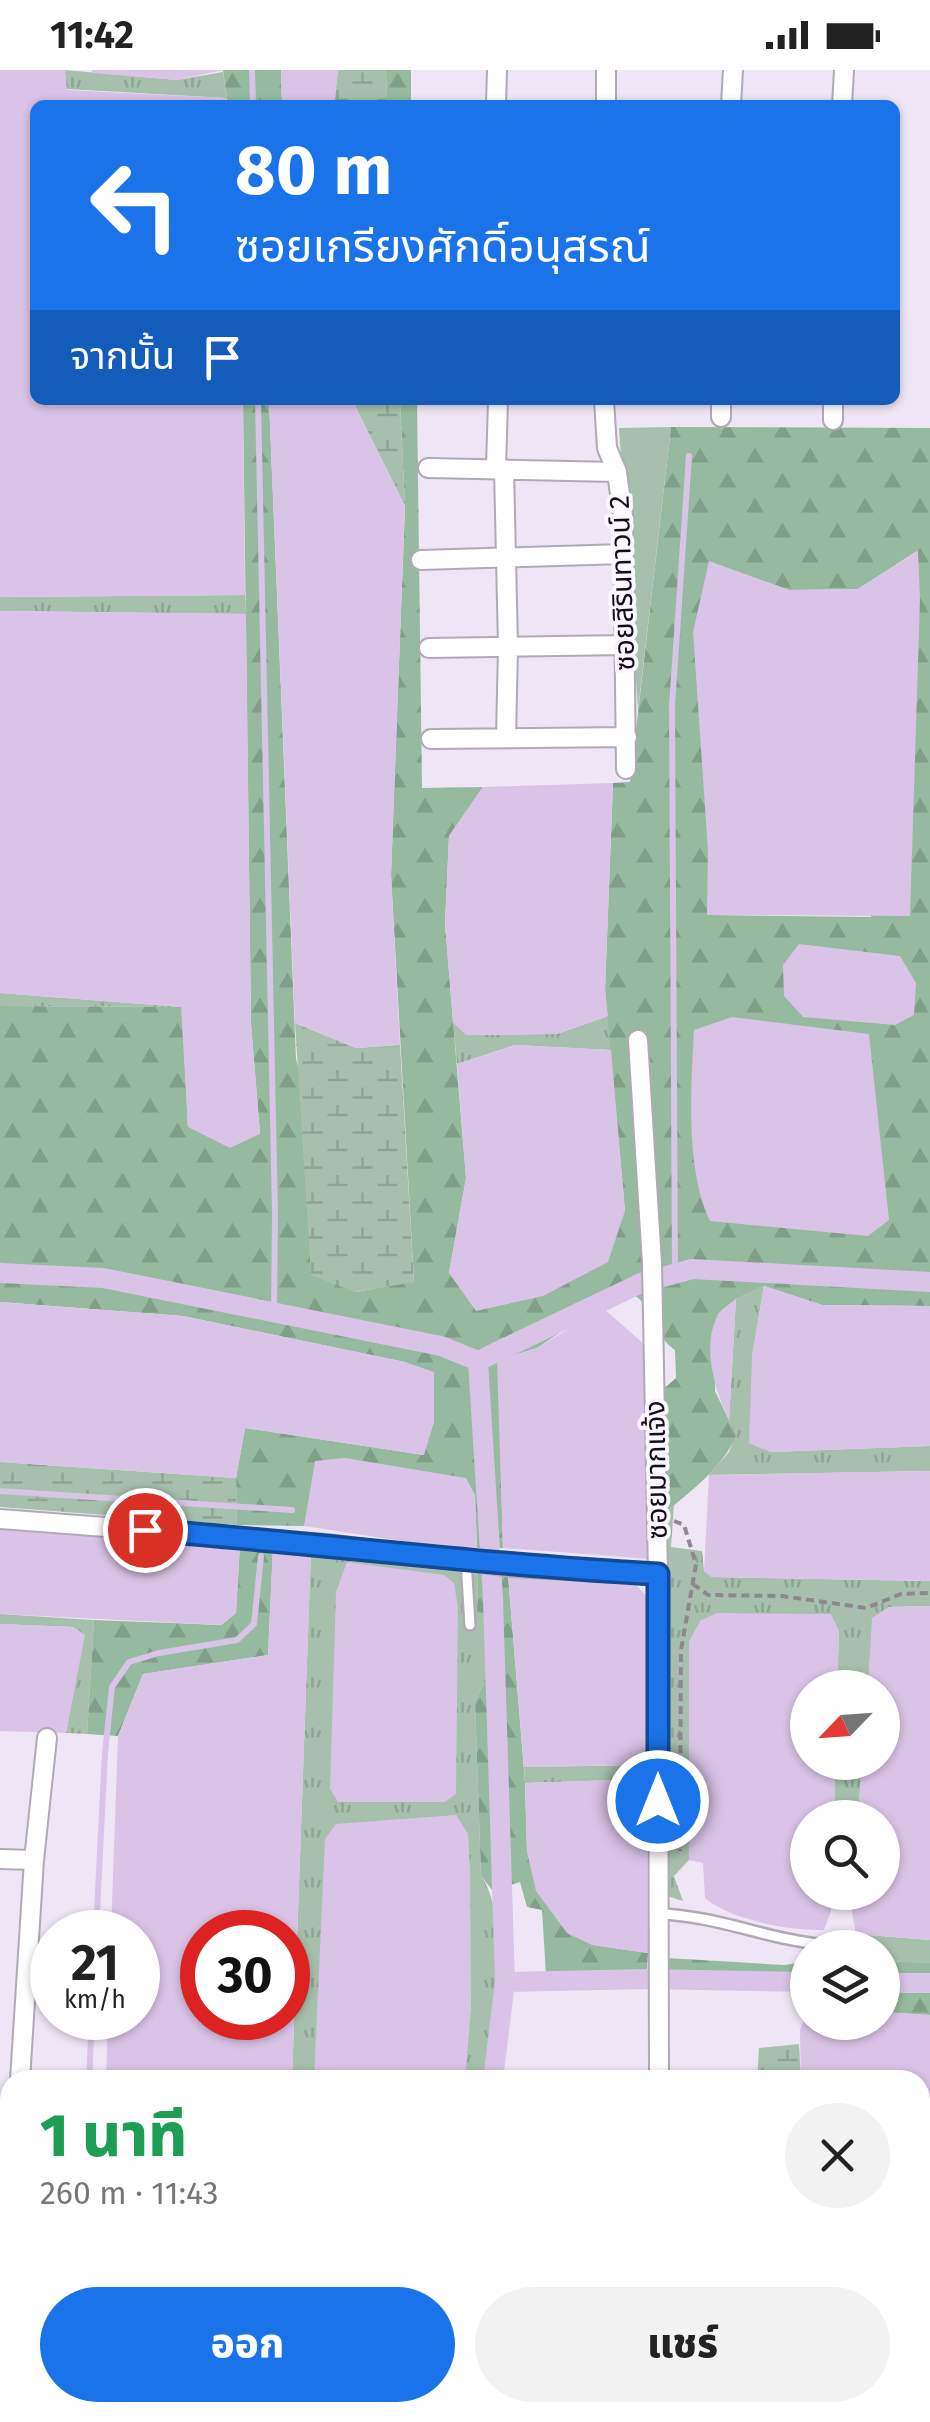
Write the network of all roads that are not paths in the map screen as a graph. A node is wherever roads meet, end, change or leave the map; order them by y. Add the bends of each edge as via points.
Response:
1 (496, 70) edge
2 (606, 70) edge
3 (732, 70) edge
4 (844, 70) edge
5 (496, 100) edge
6 (604, 100) edge
7 (731, 100) edge
8 (842, 100) edge
9 (498, 405) edge
10 (604, 405) edge
11 (833, 405) edge
12 (833, 420) dead end
13 (428, 468) dead end
14 (500, 468) junction
15 (617, 472) junction
16 (624, 554) junction
17 (505, 558) junction
18 (421, 560) dead end
19 (625, 646) junction
20 (430, 648) dead end
21 (508, 648) junction
22 (506, 737) junction
23 (627, 737) junction
24 (431, 739) dead end
25 (626, 769) dead end
26 (638, 1040) dead end
27 (0, 1520) edge
28 (472, 1562) junction
29 (658, 1574) junction
30 (470, 1625) dead end
31 (47, 1738) dead end
32 (0, 1859) edge
33 (34, 1860) junction
34 (659, 1914) junction
35 (790, 1940) edge
36 (21, 2070) edge
37 (659, 2070) edge

1 - 5 street
2 - 6 street
3 - 7 street
4 - 8 street
9 - 14 street
10 - 15 street, ซอยสิรินทาวน์ 2 via 607,448
11 - 12 street
13 - 14 street
14 - 15 street
14 - 17 street
15 - 16 street, ซอยสิรินทาวน์ 2
16 - 17 street
16 - 19 street, ซอยสิรินทาวน์ 2
17 - 18 street
17 - 21 street
19 - 21 street
19 - 23 street, ซอยสิรินทาวน์ 2
20 - 21 street
21 - 22 street
22 - 23 street
22 - 24 street
23 - 25 street, ซอยสิรินทาวน์ 2
26 - 29 street, ซอยมากแจ้ง via 652,1263
27 - 28 street via 327,1544
28 - 29 street
28 - 30 lane
29 - 34 street, ซอยมากแจ้ง
31 - 33 street
32 - 33 street
33 - 36 street
34 - 35 lane via 702,1916
34 - 37 street, ซอยมากแจ้ง

